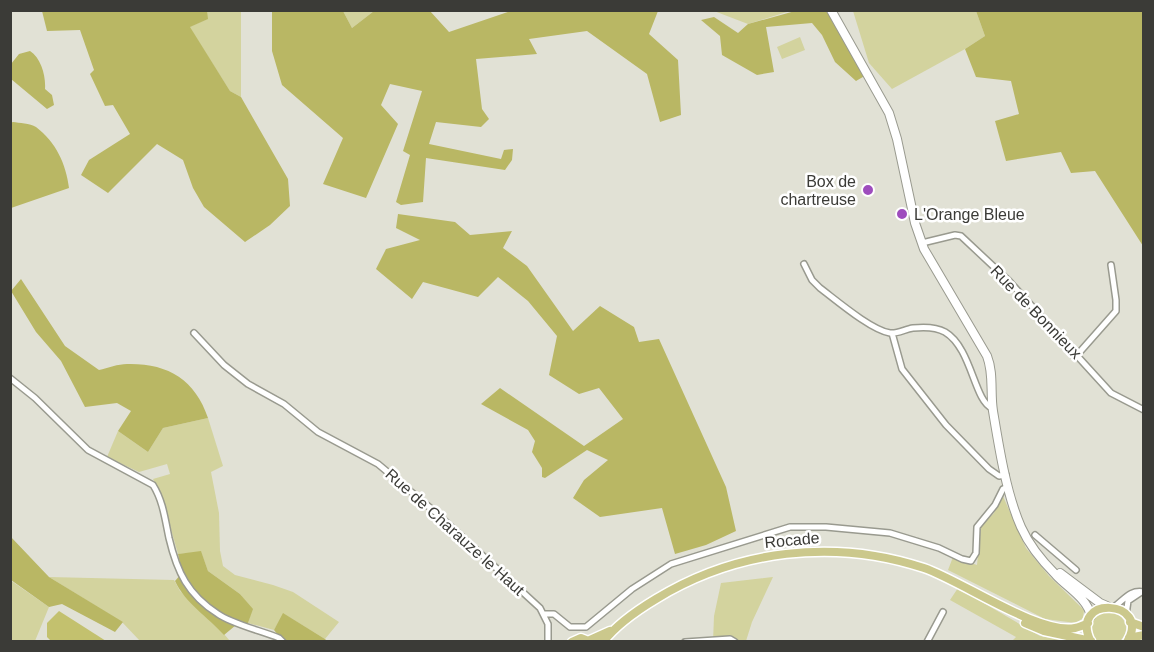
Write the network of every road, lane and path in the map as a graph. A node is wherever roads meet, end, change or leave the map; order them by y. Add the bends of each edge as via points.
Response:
1 (831, 10) edge
2 (922, 243) junction
3 (804, 264) dead end
4 (1111, 265) dead end
5 (194, 333) dead end
6 (892, 333) junction
7 (1078, 354) junction
8 (10, 378) edge
9 (992, 408) junction
10 (1143, 410) edge
11 (1006, 475) junction
12 (1008, 487) junction
13 (1035, 535) dead end
14 (1050, 549) junction
15 (1043, 560) junction
16 (1076, 570) dead end
17 (1143, 592) edge
18 (984, 596) junction
19 (1111, 607) junction
20 (943, 612) dead end
21 (544, 614) junction
22 (1128, 619) junction
23 (1089, 620) junction
24 (1143, 627) edge
25 (613, 630) junction
26 (1143, 635) edge
27 (1128, 640) edge
28 (590, 641) edge
29 (1091, 641) edge
30 (283, 642) edge
31 (548, 642) edge
32 (572, 642) edge
33 (603, 642) edge
34 (685, 642) edge
35 (735, 642) edge
36 (927, 642) edge

1 - 2 main road via 889,112
2 - 7 street, Rue de Bonnieux via 954,235 961,237
2 - 9 main road via 987,356 992,371
3 - 6 street via 820,288 879,330
4 - 7 street via 1116,311
5 - 21 street, Rue de Charauze le Haut via 248,384 284,404 318,432 378,464
6 - 9 street via 920,328 946,333 968,361 983,402
6 - 11 street via 902,369 946,425 988,470
7 - 10 street, Rue de Bonnieux via 1112,393
8 - 30 street via 88,450 153,485 165,514 179,572 189,589 219,615
9 - 11 main road
11 - 12 main road
12 - 15 main road via 1028,542
12 - 21 street, Rue de Charauze le Haut via 977,527 976,553 971,561 890,533 790,527 670,564 586,627 570,627 554,614
13 - 14 street
14 - 15 street
14 - 16 street
15 - 19 main road
15 - 23 main road via 1085,602
17 - 19 street via 1134,591
17 - 22 street via 1128,601
18 - 23 main road, Rocade via 1036,622 1077,628
18 - 25 main road, Rocade via 940,574 894,559 838,551 792,553 739,562 687,581
18 - 29 main road, Rocade via 1036,628
19 - 22 main road
19 - 23 main road via 1098,609
20 - 36 street
21 - 31 street
22 - 24 main road
22 - 27 main road
23 - 29 main road
25 - 28 main road, Rocade
25 - 33 main road, Rocade
26 - 27 main road
28 - 32 main road, Rocade via 581,638
34 - 35 street

